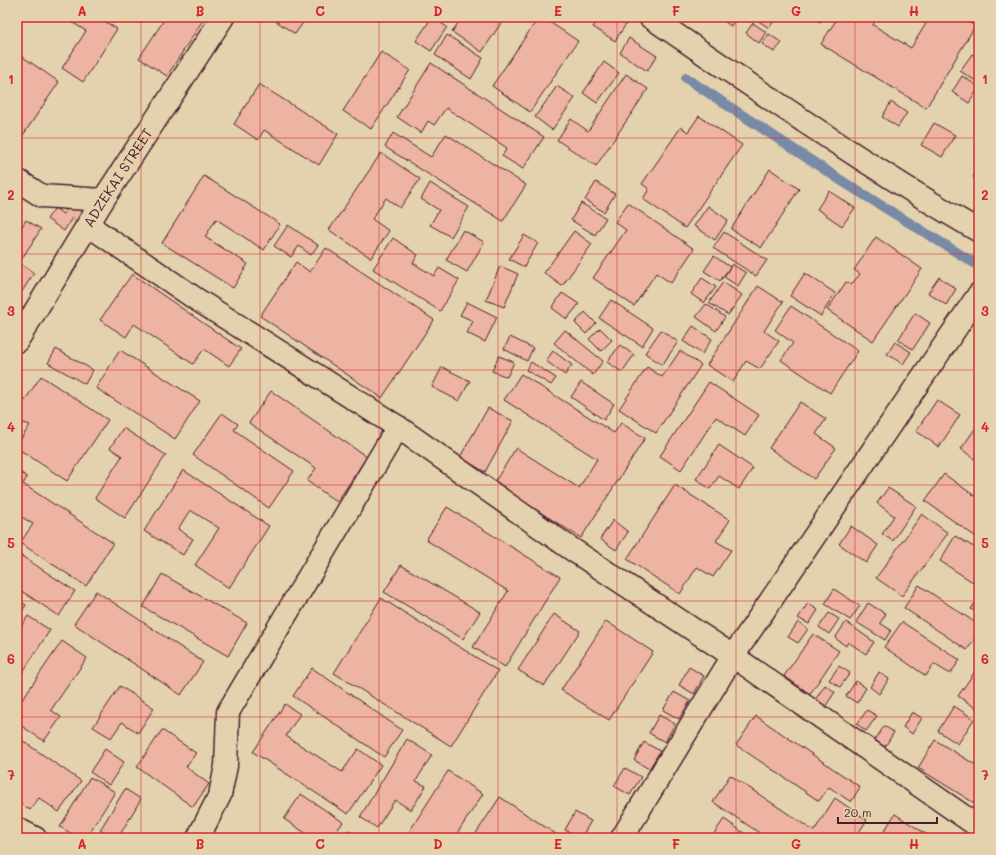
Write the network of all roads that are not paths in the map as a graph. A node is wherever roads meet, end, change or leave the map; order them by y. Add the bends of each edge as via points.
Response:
1 (223, 17) edge
2 (650, 17) edge
3 (17, 180) edge
4 (103, 200) junction
5 (88, 225) junction
6 (979, 231) edge
7 (979, 294) edge
8 (17, 341) edge
9 (398, 427) junction
10 (733, 656) junction
11 (979, 827) edge
12 (17, 829) edge
13 (35, 838) edge
14 (198, 838) edge
15 (622, 838) edge

1 - 4 street, ADZEKAI STREET
2 - 6 street via 781,106
3 - 4 street via 42,196
4 - 5 street, ADZEKAI STREET
5 - 8 street, ADZEKAI STREET
5 - 9 street via 196,298
7 - 10 street
9 - 10 street via 567,546
9 - 14 street via 228,712 226,766 220,795
10 - 11 street
10 - 15 street
12 - 13 street

